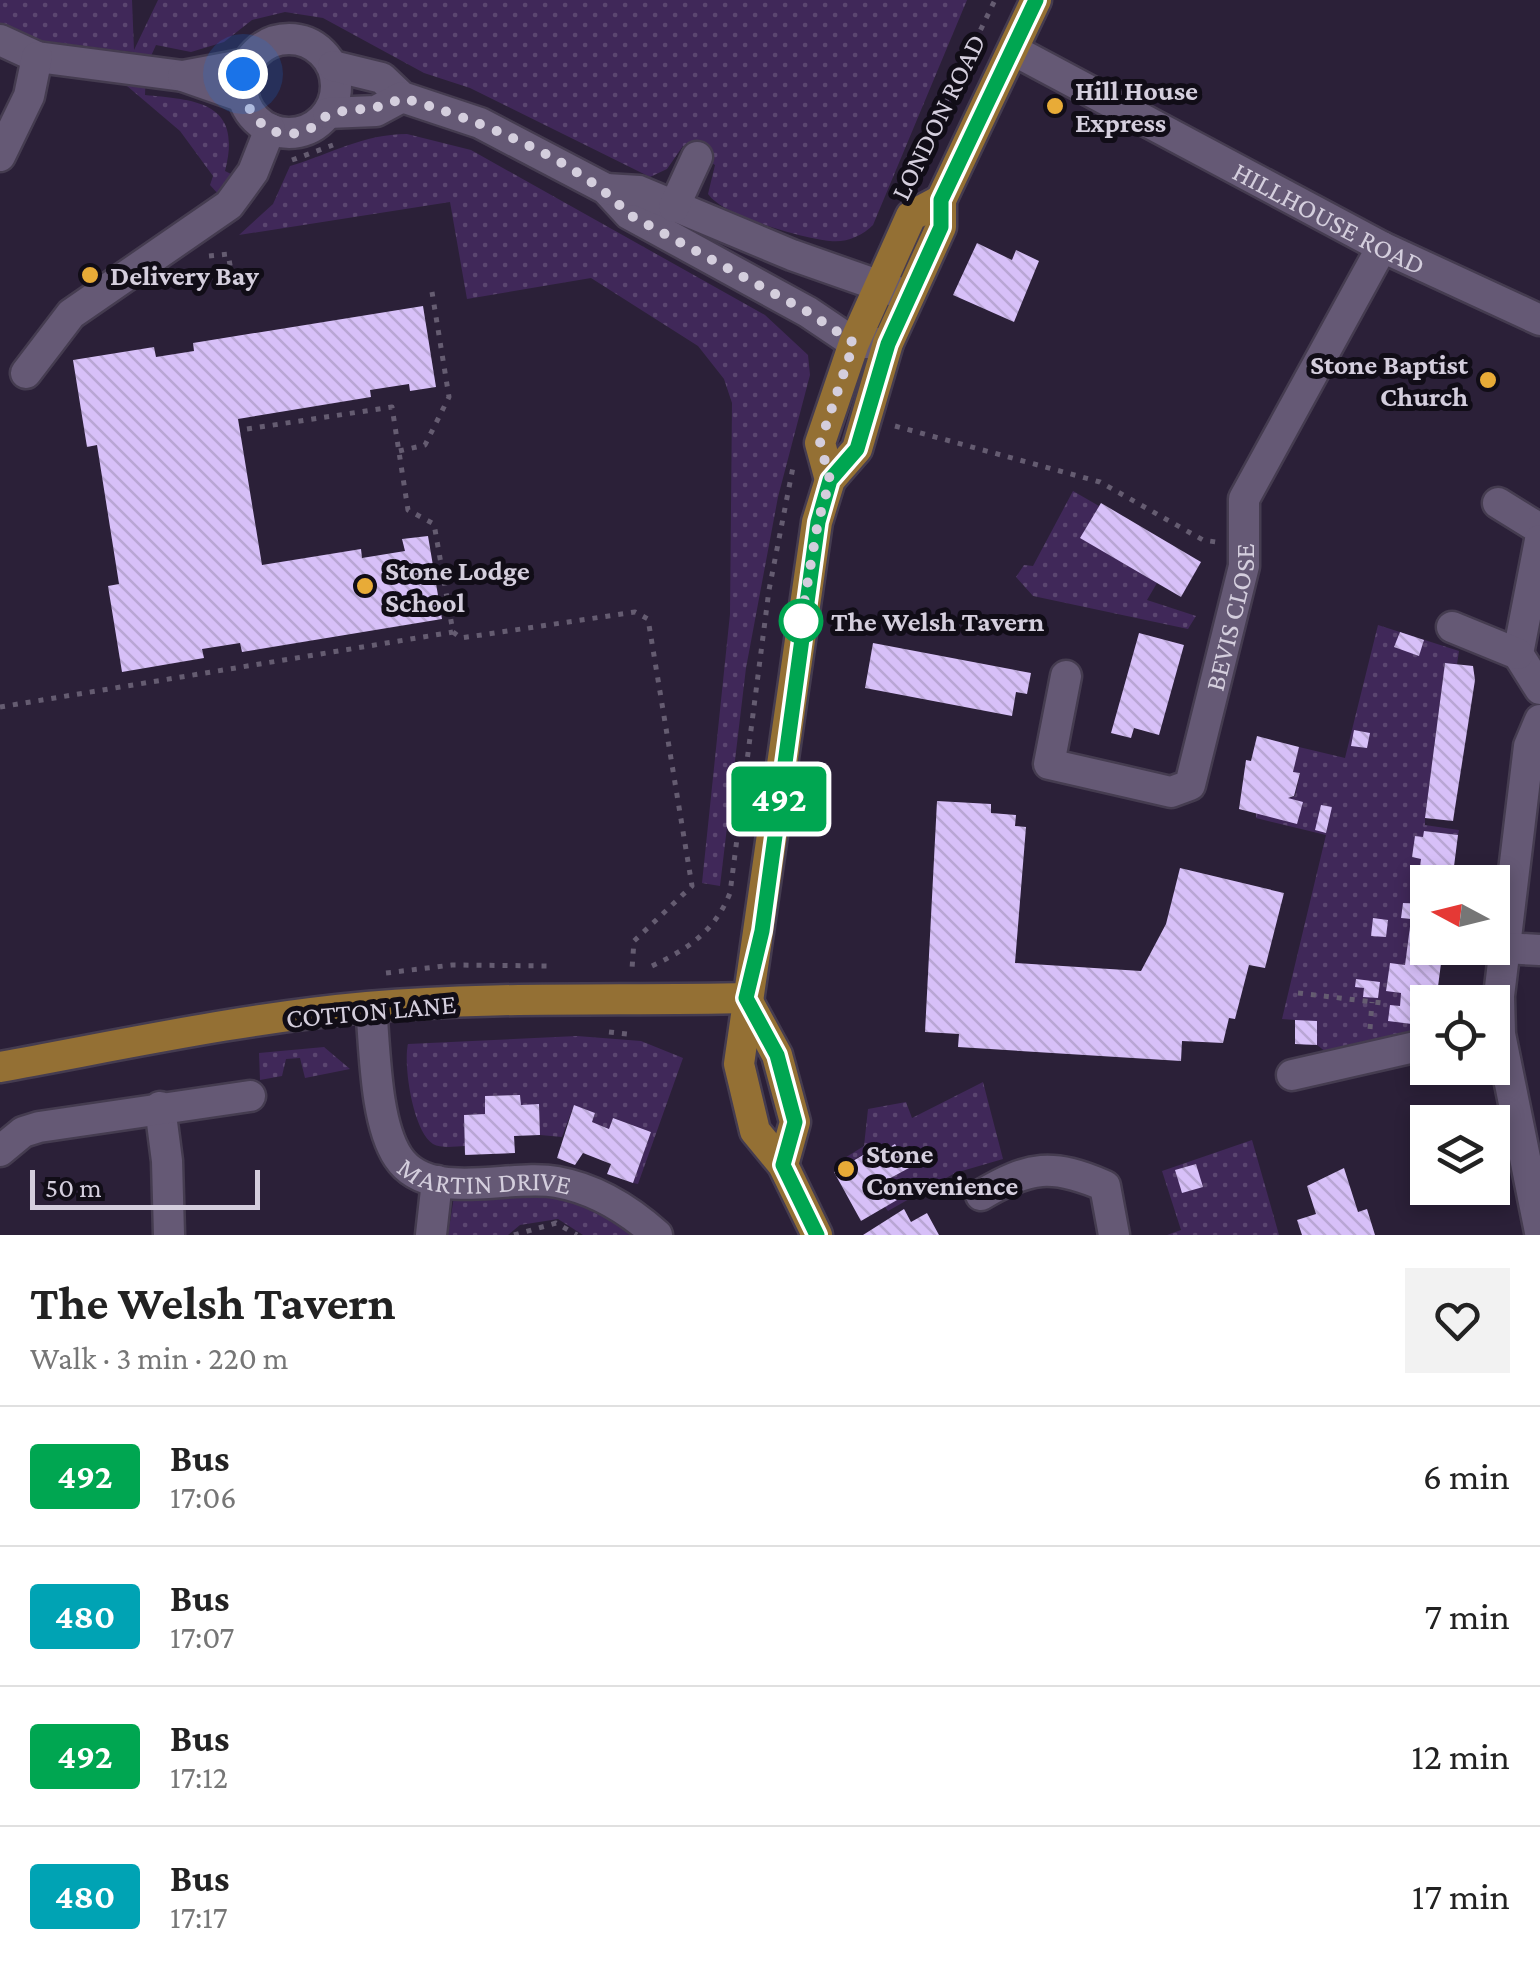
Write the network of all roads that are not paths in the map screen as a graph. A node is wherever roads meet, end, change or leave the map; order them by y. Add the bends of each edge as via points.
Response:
1 (1036, 0) edge
2 (0, 40) edge
3 (1014, 50) junction
4 (37, 57) junction
5 (247, 64) junction
6 (333, 66) junction
7 (183, 76) junction
8 (243, 97) junction
9 (402, 98) junction
10 (336, 126) junction
11 (270, 130) junction
12 (0, 156) edge
13 (697, 156) dead end
14 (606, 189) junction
15 (941, 200) junction
16 (674, 207) junction
17 (1382, 246) junction
18 (879, 283) junction
19 (909, 296) junction
20 (1540, 320) edge
21 (854, 343) junction
22 (888, 344) junction
23 (26, 373) dead end
24 (830, 480) junction
25 (1498, 502) dead end
26 (1540, 528) edge
27 (1540, 540) edge
28 (1452, 627) dead end
29 (1518, 654) junction
30 (1066, 676) dead end
31 (1540, 689) edge
32 (1540, 720) edge
33 (1510, 900) edge
34 (1510, 948) edge
35 (1540, 950) edge
36 (746, 998) junction
37 (371, 1007) junction
38 (1410, 1048) edge
39 (0, 1066) edge
40 (1292, 1075) dead end
41 (1507, 1085) edge
42 (250, 1096) dead end
43 (160, 1106) junction
44 (0, 1151) edge
45 (438, 1181) junction
46 (981, 1195) dead end
47 (1540, 1232) edge
48 (169, 1235) edge
49 (431, 1235) edge
50 (657, 1235) edge
51 (817, 1235) edge
52 (1114, 1235) edge

1 - 3 main road, LONDON ROAD
2 - 4 street
3 - 15 main road, LONDON ROAD
3 - 17 street, HILLHOUSE ROAD
4 - 7 street
4 - 12 street via 23,112
5 - 6 street via 266,45 290,38 316,46
5 - 7 street
5 - 8 street
6 - 9 street via 382,78
6 - 10 street
7 - 8 street
8 - 11 street
9 - 10 street
9 - 14 street via 480,123
10 - 11 street
11 - 23 street via 254,172 229,205 72,314
13 - 16 street
14 - 16 street via 638,192
14 - 21 street via 628,214
15 - 18 main road, LONDON ROAD via 912,216
15 - 19 main road, LONDON ROAD via 941,227
16 - 18 street
17 - 20 street, HILLHOUSE ROAD
17 - 30 street, BEVIS CLOSE via 1244,499 1244,566 1190,785 1171,792 1050,764
18 - 19 street
18 - 21 main road, LONDON ROAD
19 - 22 main road, LONDON ROAD
21 - 22 street
21 - 24 main road, LONDON ROAD via 820,443
22 - 24 main road, LONDON ROAD via 857,449
24 - 36 main road, LONDON ROAD via 802,617 770,874
25 - 26 street
27 - 29 street
28 - 29 street
29 - 31 street
32 - 33 street via 1529,746
34 - 35 street
36 - 37 main road, COTTON LANE via 543,997
36 - 51 main road via 777,1055 795,1122 783,1165
37 - 39 main road, COTTON LANE
37 - 45 street, MARTIN DRIVE via 393,1148 408,1169
38 - 40 street
41 - 47 street
42 - 43 street
43 - 44 street via 32,1129
43 - 48 street
45 - 49 street
45 - 50 street, MARTIN DRIVE via 563,1183 612,1201
46 - 52 street via 1019,1172 1066,1170 1105,1186

